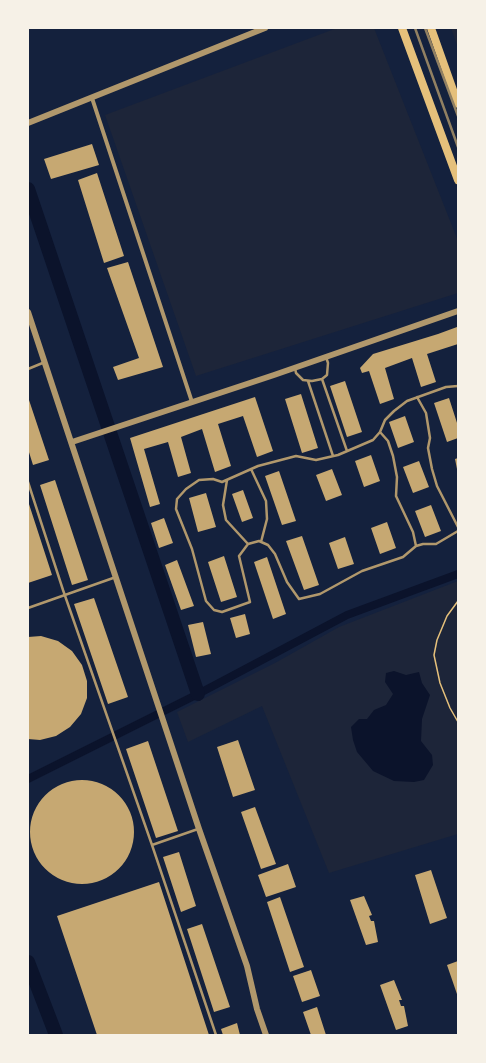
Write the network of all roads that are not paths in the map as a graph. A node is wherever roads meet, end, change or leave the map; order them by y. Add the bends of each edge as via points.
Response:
1 (265, 28) edge
2 (402, 28) edge
3 (432, 28) edge
4 (92, 98) junction
5 (458, 104) edge
6 (28, 123) edge
7 (458, 180) edge
8 (458, 311) edge
9 (28, 312) edge
10 (326, 357) junction
11 (45, 362) junction
12 (294, 368) junction
13 (28, 369) edge
14 (322, 379) junction
15 (308, 381) junction
16 (458, 386) edge
17 (417, 397) junction
18 (192, 402) junction
19 (380, 432) junction
20 (72, 442) junction
21 (348, 451) junction
22 (333, 456) junction
23 (252, 469) junction
24 (227, 480) junction
25 (28, 482) edge
26 (458, 527) edge
27 (458, 531) edge
28 (261, 542) junction
29 (248, 544) junction
30 (416, 546) junction
31 (116, 577) junction
32 (64, 595) junction
33 (28, 608) edge
34 (199, 829) junction
35 (152, 846) junction
36 (216, 1035) edge
37 (266, 1035) edge

1 - 4 street
2 - 7 main road
3 - 5 main road
4 - 6 street
4 - 18 street
8 - 10 street
9 - 11 street
10 - 12 street
10 - 14 lane via 327,375
11 - 13 lane
11 - 20 street
12 - 15 lane via 296,374
12 - 18 street
14 - 15 lane
14 - 21 lane
15 - 22 lane
16 - 17 lane via 446,387
17 - 19 lane via 394,411
17 - 26 lane via 426,413 430,438 428,448 437,486
18 - 20 street
19 - 21 lane via 373,440
19 - 30 lane via 388,441 393,456 397,477 396,496 413,532
20 - 31 street
21 - 22 lane
22 - 23 lane via 316,460 296,456
23 - 24 lane
23 - 28 lane via 266,501 267,519
24 - 29 lane via 223,505 226,520
24 - 29 lane via 199,480 177,499 176,509 192,549 206,601 214,610 222,612 250,602 239,556
25 - 32 lane
27 - 30 lane via 436,544
28 - 29 lane
28 - 30 lane via 268,545 275,554 287,582 300,599 320,594 362,571 403,557
31 - 32 lane
31 - 34 street
32 - 33 lane
32 - 35 lane
34 - 35 lane
34 - 37 street via 247,966
35 - 36 lane

